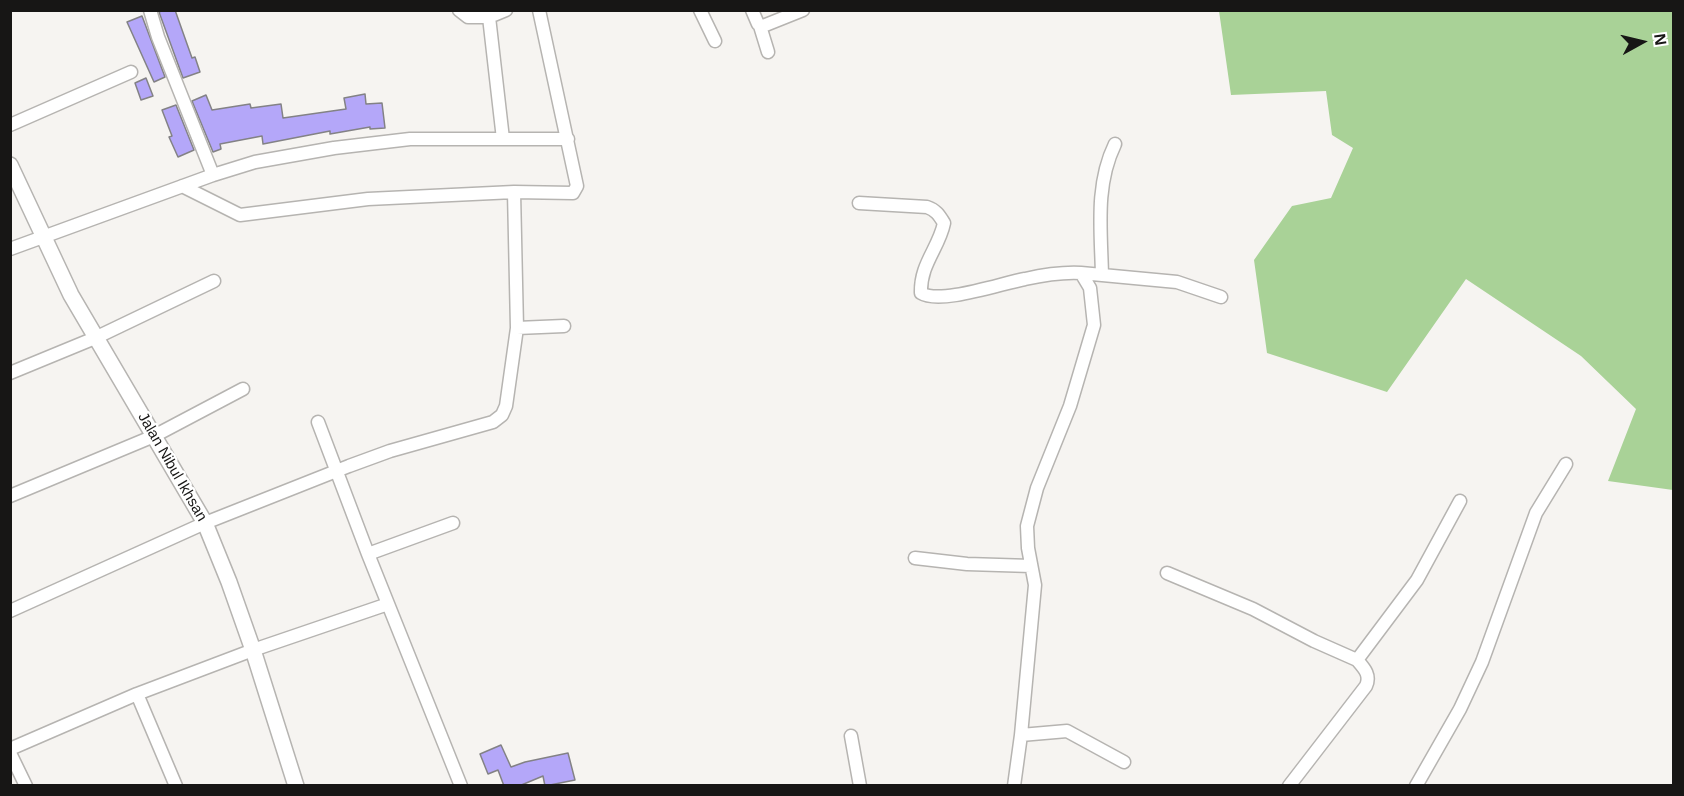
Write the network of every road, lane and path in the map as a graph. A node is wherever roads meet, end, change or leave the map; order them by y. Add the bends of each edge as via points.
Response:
1 (150, 10) edge
2 (459, 10) edge
3 (506, 10) edge
4 (539, 10) edge
5 (700, 10) edge
6 (752, 10) edge
7 (803, 10) edge
8 (489, 17) junction
9 (760, 26) junction
10 (714, 41) dead end
11 (768, 52) dead end
12 (131, 72) dead end
13 (10, 125) edge
14 (503, 139) junction
15 (568, 139) junction
16 (1115, 144) dead end
17 (10, 165) edge
18 (213, 175) junction
19 (182, 186) junction
20 (514, 192) junction
21 (859, 203) dead end
22 (43, 238) junction
23 (10, 249) edge
24 (1081, 273) junction
25 (1102, 275) junction
26 (214, 281) dead end
27 (1221, 297) dead end
28 (564, 326) dead end
29 (517, 328) junction
30 (95, 339) junction
31 (10, 373) edge
32 (243, 389) dead end
33 (318, 422) dead end
34 (154, 436) junction
35 (1566, 464) dead end
36 (338, 472) junction
37 (10, 496) edge
38 (1461, 501) dead end
39 (205, 523) junction
40 (453, 523) dead end
41 (368, 554) junction
42 (915, 558) dead end
43 (1031, 566) junction
44 (1167, 573) dead end
45 (388, 604) junction
46 (10, 611) edge
47 (253, 650) junction
48 (1357, 660) junction
49 (137, 694) junction
50 (1021, 735) junction
51 (850, 736) dead end
52 (10, 751) edge
53 (1124, 762) dead end
54 (26, 786) edge
55 (176, 786) edge
56 (297, 786) edge
57 (460, 786) edge
58 (860, 786) edge
59 (1014, 786) edge
60 (1289, 786) edge
61 (1416, 786) edge

1 - 18 street
2 - 8 street via 468,17
3 - 8 street
4 - 15 street
5 - 10 street
6 - 9 street
7 - 9 street
8 - 14 street
9 - 11 street
12 - 13 street
14 - 15 street
14 - 18 street via 410,139 344,146 255,162
15 - 20 street via 577,186 573,193
16 - 25 street via 1101,183
17 - 22 street, Jalan Nibul Ikhsan
18 - 19 street
19 - 20 street via 240,215 368,199
19 - 22 street
20 - 29 street
21 - 24 street via 927,207 940,216 943,230 929,255 921,282 921,293 928,297 1027,278
22 - 23 street
22 - 30 street, Jalan Nibul Ikhsan
24 - 25 street
24 - 43 street via 1090,288 1094,325 1027,526
25 - 27 street via 1177,282
26 - 30 street
28 - 29 street
29 - 36 street via 502,415 493,422 390,451
30 - 31 street
30 - 34 street, Jalan Nibul Ikhsan
32 - 34 street
33 - 36 street
34 - 37 street
34 - 39 street, Jalan Nibul Ikhsan
35 - 61 street via 1536,513 1478,672
36 - 39 street
36 - 41 street
38 - 48 street via 1417,580
39 - 46 street
39 - 47 street, Jalan Nibul Ikhsan
40 - 41 street
41 - 45 street
42 - 43 street
43 - 50 street via 1035,585
44 - 48 street via 1253,609
45 - 47 street
45 - 57 street
47 - 49 street
47 - 56 street, Jalan Nibul Ikhsan
48 - 60 street via 1367,672 1366,686
49 - 52 street
49 - 55 street
50 - 53 street via 1067,731
50 - 59 street
51 - 58 street
52 - 54 street

